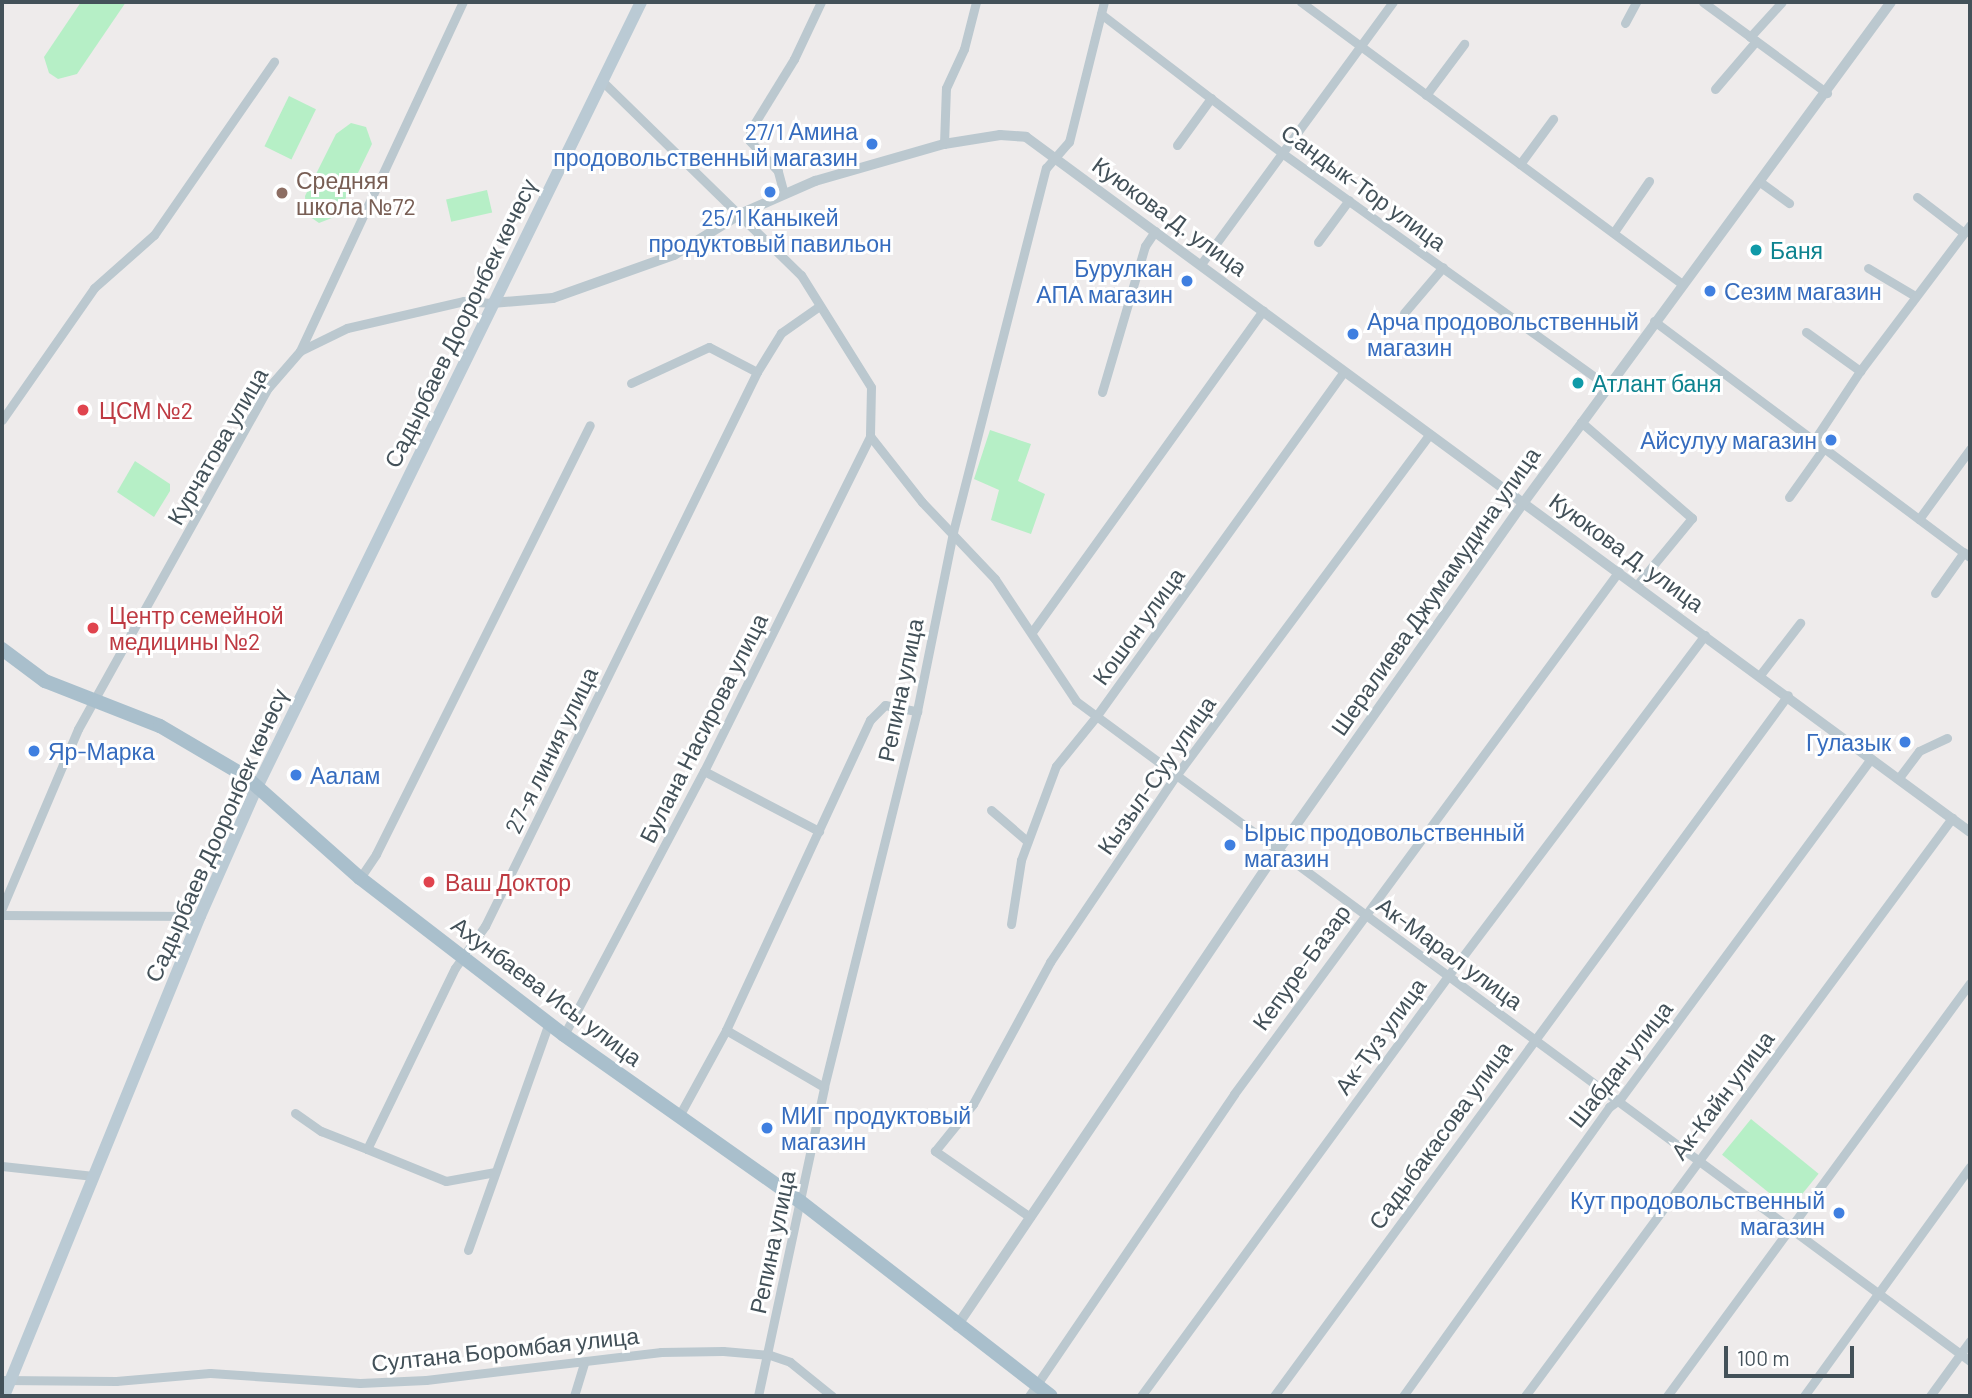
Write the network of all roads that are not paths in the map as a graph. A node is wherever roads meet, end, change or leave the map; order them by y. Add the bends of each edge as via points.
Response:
1 (463, 2) edge
2 (641, 2) edge
3 (821, 2) edge
4 (976, 2) edge
5 (1104, 2) edge
6 (1301, 2) edge
7 (1393, 2) edge
8 (1636, 2) edge
9 (1703, 2) edge
10 (1782, 2) edge
11 (1891, 2) edge
12 (1101, 15) junction
13 (1625, 23) dead end
14 (1753, 39) junction
15 (1464, 44) dead end
16 (1361, 46) junction
17 (274, 62) dead end
18 (603, 81) junction
19 (1715, 89) dead end
20 (1827, 93) junction
21 (1426, 95) junction
22 (1211, 98) junction
23 (1553, 119) dead end
24 (944, 144) junction
25 (1177, 145) dead end
26 (1282, 153) junction
27 (1054, 158) junction
28 (1520, 164) junction
29 (1649, 181) dead end
30 (1760, 182) junction
31 (784, 194) junction
32 (1917, 197) dead end
33 (1349, 200) junction
34 (1789, 203) dead end
35 (742, 213) junction
36 (1967, 229) edge
37 (1155, 231) junction
38 (1614, 232) junction
39 (1318, 242) dead end
40 (1201, 264) junction
41 (1443, 267) junction
42 (1868, 268) dead end
43 (1682, 284) junction
44 (1915, 296) junction
45 (492, 303) junction
46 (818, 307) junction
47 (1263, 310) junction
48 (1405, 313) dead end
49 (1654, 321) junction
50 (1806, 332) dead end
51 (300, 351) junction
52 (1860, 370) junction
53 (1344, 371) junction
54 (757, 372) junction
55 (631, 383) dead end
56 (1607, 386) junction
57 (1102, 392) dead end
58 (2, 420) edge
59 (1581, 422) junction
60 (590, 425) dead end
61 (1430, 434) junction
62 (870, 436) junction
63 (1815, 439) junction
64 (1824, 448) junction
65 (1970, 449) edge
66 (1789, 497) dead end
67 (1524, 502) junction
68 (1919, 519) junction
69 (953, 532) junction
70 (1967, 555) edge
71 (1619, 571) junction
72 (1637, 585) junction
73 (1935, 593) dead end
74 (1800, 623) dead end
75 (1031, 632) junction
76 (1705, 635) junction
77 (2, 649) edge
78 (1760, 675) junction
79 (1788, 695) junction
80 (94, 702) junction
81 (916, 711) junction
82 (1095, 718) junction
83 (1947, 738) dead end
84 (1871, 759) junction
85 (704, 771) junction
86 (1175, 777) junction
87 (1898, 779) junction
88 (257, 787) junction
89 (991, 810) dead end
90 (1952, 818) junction
91 (819, 831) junction
92 (1970, 832) edge
93 (1027, 841) junction
94 (1277, 852) junction
95 (360, 878) junction
96 (2, 908) edge
97 (1363, 913) junction
98 (2, 915) edge
99 (200, 916) junction
100 (1011, 924) dead end
101 (463, 957) junction
102 (1448, 976) junction
103 (1970, 983) edge
104 (548, 1023) junction
105 (726, 1030) junction
106 (564, 1035) junction
107 (1534, 1039) junction
108 (824, 1087) junction
109 (1620, 1099) junction
110 (295, 1113) dead end
111 (680, 1116) junction
112 (367, 1149) junction
113 (1698, 1159) junction
114 (2, 1166) edge
115 (1970, 1167) edge
116 (495, 1172) junction
117 (93, 1177) junction
118 (801, 1202) junction
119 (1030, 1217) junction
120 (1789, 1232) junction
121 (468, 1250) dead end
122 (1878, 1294) junction
123 (957, 1326) junction
124 (1970, 1340) edge
125 (1961, 1354) junction
126 (770, 1355) junction
127 (1970, 1361) edge
128 (584, 1364) junction
129 (7, 1380) edge
130 (1033, 1391) edge
131 (4, 1396) edge
132 (574, 1396) edge
133 (758, 1396) edge
134 (832, 1396) edge
135 (1051, 1396) edge
136 (1141, 1396) edge
137 (1274, 1396) edge
138 (1403, 1396) edge
139 (1525, 1396) edge
140 (1667, 1396) edge
141 (1804, 1396) edge
142 (1930, 1396) edge

1 - 51 street, Курчатова улица
2 - 18 main road, Садырбаев Дооронбек көчөсү
3 - 31 street via 794,59 751,129 753,149 778,171
4 - 24 street via 964,50 946,88
5 - 12 street, Репина улица
6 - 16 street
7 - 16 street
8 - 13 street
9 - 14 street
10 - 14 street
11 - 20 street, Шералиева Джумамудина улица
12 - 22 street, Сандык-Тор улица
12 - 27 street, Репина улица via 1069,142
14 - 19 street
14 - 20 street
15 - 21 street
16 - 21 street
16 - 26 street
17 - 58 street via 154,235 94,288
18 - 35 street
18 - 45 main road, Садырбаев Дооронбек көчөсү
20 - 30 street, Шералиева Джумамудина улица
21 - 28 street
22 - 25 street
22 - 26 street, Сандык-Тор улица
23 - 28 street
24 - 27 street, Куюкова Д. улица via 1017,135
24 - 31 street, Куюкова Д. улица
26 - 33 street, Сандык-Тор улица
26 - 40 street
27 - 37 street, Куюкова Д. улица
27 - 69 street, Репина улица via 1046,168
28 - 38 street
29 - 38 street
30 - 34 street
30 - 43 street, Шералиева Джумамудина улица
31 - 35 street, Куюкова Д. улица
32 - 36 street
33 - 39 street
33 - 41 street, Сандык-Тор улица
35 - 45 street, Куюкова Д. улица via 674,255 553,298
35 - 46 street via 800,275
36 - 44 street
37 - 40 street, Куюкова Д. улица
37 - 57 street via 1145,246
38 - 43 street
40 - 47 street, Куюкова Д. улица
41 - 48 street
41 - 56 street, Сандык-Тор улица
42 - 44 street
43 - 49 street, Шералиева Джумамудина улица
44 - 52 street
45 - 51 street via 464,301 347,328
45 - 88 main road, Садырбаев Дооронбек көчөсү
46 - 54 street, 27-я линия улица via 781,333
46 - 62 street via 871,387
47 - 53 street, Куюкова Д. улица
47 - 75 street
49 - 56 street, Шералиева Джумамудина улица
49 - 63 street
50 - 52 street
51 - 80 street, Курчатова улица via 268,388
52 - 63 street
53 - 61 street, Куюкова Д. улица
53 - 82 street, Кошон улица
54 - 55 street via 709,347
54 - 101 street, 27-я линия улица via 485,926
56 - 59 street, Шералиева Джумамудина улица
59 - 67 street, Шералиева Джумамудина улица
59 - 72 street via 1692,518
60 - 95 street
61 - 67 street, Куюкова Д. улица
61 - 86 street, Кызыл-Суу улица
62 - 69 street, Ак-Марал улица via 922,502
62 - 85 street, Булана Насирова улица
63 - 64 street
64 - 66 street
64 - 68 street
65 - 68 street
67 - 71 street, Куюкова Д. улица
67 - 94 street, Шералиева Джумамудина улица
68 - 70 street
69 - 75 street, Ак-Марал улица via 995,579
69 - 81 street, Репина улица
70 - 73 street
71 - 72 street, Куюкова Д. улица
71 - 97 street, Кепуре-Базар
72 - 76 street, Куюкова Д. улица
74 - 78 street
75 - 82 street, Ак-Марал улица via 1057,677
76 - 78 street, Куюкова Д. улица
76 - 102 street, Ак-Туз улица
77 - 80 main road, Ахунбаева Исы улица via 45,681
78 - 79 street, Куюкова Д. улица
79 - 84 street, Куюкова Д. улица
79 - 107 street, Садыбакасова улица
80 - 88 main road, Ахунбаева Исы улица via 160,726
80 - 96 street, Курчатова улица via 12,875
81 - 91 street via 885,705 870,720
81 - 108 street, Репина улица
82 - 86 street, Ак-Марал улица
82 - 93 street, Кошон улица via 1056,765
83 - 87 street via 1919,751
84 - 87 street, Куюкова Д. улица
84 - 109 street, Шабдан улица
85 - 91 street
85 - 106 street, Булана Насирова улица
86 - 94 street, Ак-Марал улица
86 - 119 street, Кызыл-Суу улица via 1050,962 974,1104 935,1151
87 - 90 street, Куюкова Д. улица
88 - 95 main road, Ахунбаева Исы улица
88 - 99 main road, Садырбаев Дооронбек көчөсү
89 - 93 street
90 - 92 street, Куюкова Д. улица
90 - 113 street, Ак-Кайн улица
91 - 105 street
93 - 100 street, Кошон улица
94 - 97 street, Ак-Марал улица
94 - 119 street, Шералиева Джумамудина улица
95 - 101 main road, Ахунбаева Исы улица
97 - 102 street, Ак-Марал улица
97 - 130 street, Кепуре-Базар via 1100,1287
98 - 99 street
99 - 117 main road, Садырбаев Дооронбек көчөсү
101 - 104 main road, Ахунбаева Исы улица
101 - 112 street, 27-я линия улица
102 - 107 street, Ак-Марал улица
102 - 136 street, Ак-Туз улица
103 - 120 street
104 - 106 main road, Ахунбаева Исы улица
104 - 116 street
105 - 108 street
105 - 111 street
106 - 111 main road, Ахунбаева Исы улица
107 - 109 street, Ак-Марал улица
107 - 137 street, Садыбакасова улица
108 - 118 street, Репина улица
109 - 113 street, Ак-Марал улица
109 - 138 street, Шабдан улица via 1601,1118
110 - 112 street via 321,1131
111 - 118 main road, Ахунбаева Исы улица
112 - 116 street via 446,1181
113 - 120 street, Ак-Марал улица
113 - 139 street, Ак-Кайн улица
114 - 117 street
115 - 122 street
116 - 121 street
117 - 129 main road, Садырбаев Дооронбек көчөсү
118 - 123 main road, Ахунбаева Исы улица
118 - 126 street, Репина улица
119 - 123 street, Шералиева Джумамудина улица
120 - 122 street, Ак-Марал улица
120 - 140 street
122 - 125 street, Ак-Марал улица
122 - 141 street
123 - 130 main road, Ахунбаева Исы улица
124 - 125 street
125 - 127 street, Ак-Марал улица
125 - 142 street
126 - 128 street, Султана Боромбая улица via 661,1352
126 - 133 street, Репина улица
126 - 134 street, Султана Боромбая улица via 790,1362
128 - 129 street, Султана Боромбая улица via 360,1383 210,1373 116,1381
128 - 132 street
129 - 131 main road, Садырбаев Дооронбек көчөсү
130 - 135 main road, Ахунбаева Исы улица

